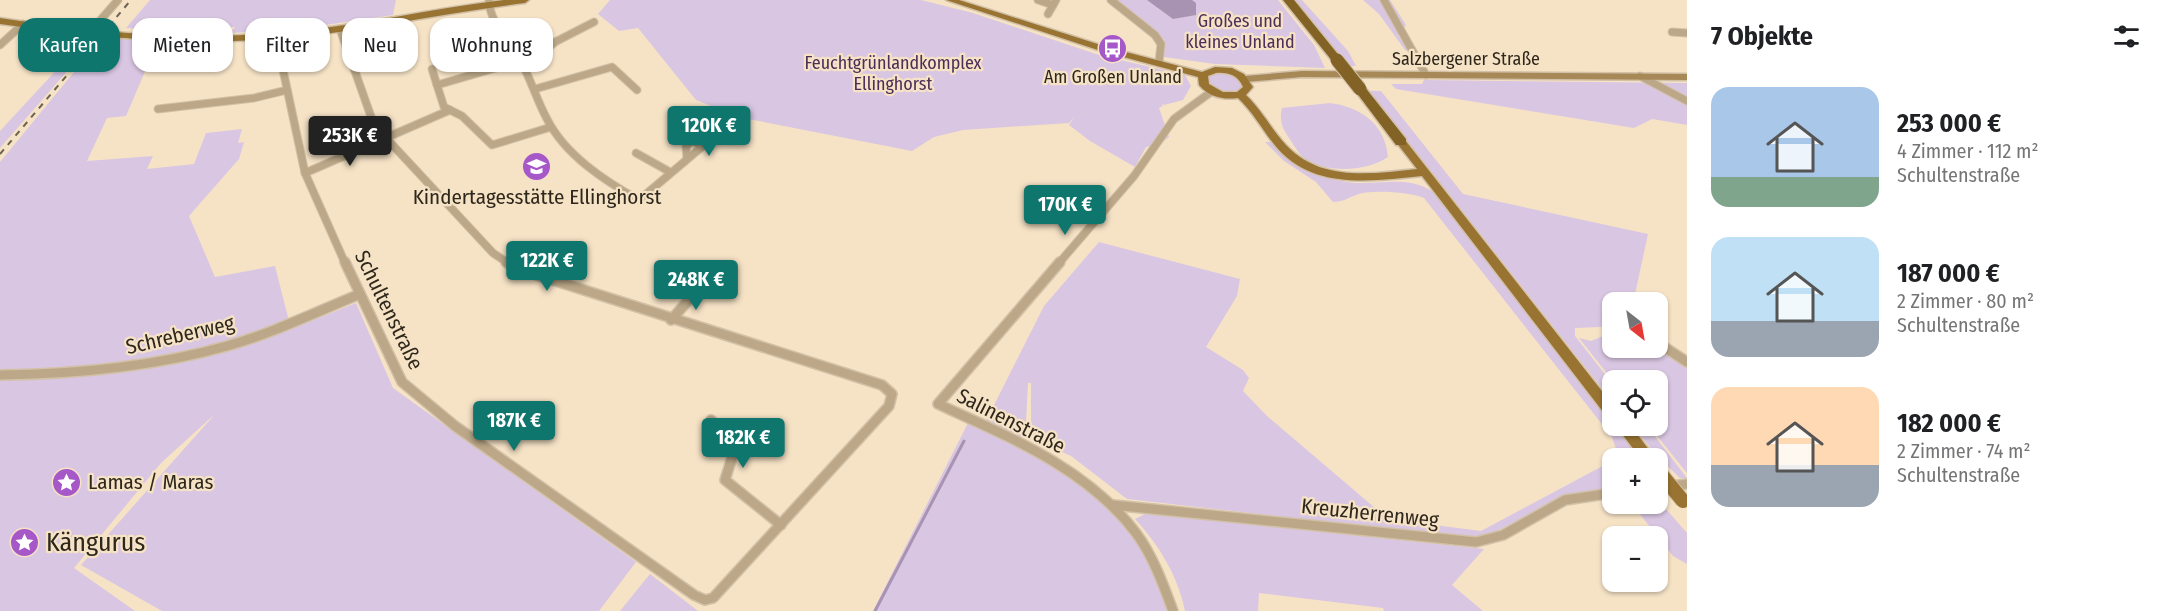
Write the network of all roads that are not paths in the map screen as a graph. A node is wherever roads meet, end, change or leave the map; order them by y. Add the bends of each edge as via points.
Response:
1 (118, 0) edge
2 (525, 0) edge
3 (950, 0) edge
4 (1038, 0) edge
5 (1111, 0) edge
6 (1288, 0) edge
7 (1384, 0) edge
8 (489, 2) edge
9 (1054, 2) edge
10 (1048, 14) dead end
11 (102, 18) edge
12 (498, 18) edge
13 (0, 21) edge
14 (594, 22) dead end
15 (18, 23) edge
16 (18, 29) edge
17 (340, 29) junction
18 (330, 30) edge
19 (1672, 32) dead end
20 (1687, 33) edge
21 (120, 34) edge
22 (245, 38) edge
23 (553, 44) edge
24 (0, 45) edge
25 (1159, 62) junction
26 (283, 72) edge
27 (433, 72) edge
28 (485, 72) edge
29 (527, 72) edge
30 (1203, 75) junction
31 (1426, 75) junction
32 (1640, 76) junction
33 (1687, 77) edge
34 (1245, 79) junction
35 (437, 85) junction
36 (535, 89) junction
37 (287, 90) junction
38 (637, 90) dead end
39 (1211, 92) junction
40 (1240, 95) junction
41 (1687, 101) edge
42 (158, 109) dead end
43 (450, 110) junction
44 (551, 127) junction
45 (385, 138) junction
46 (1401, 142) junction
47 (636, 153) dead end
48 (687, 159) dead end
49 (670, 172) junction
50 (1425, 172) junction
51 (305, 173) junction
52 (1397, 174) junction
53 (700, 286) dead end
54 (360, 294) junction
55 (671, 320) junction
56 (1668, 350) edge
57 (1687, 362) edge
58 (0, 375) edge
59 (1602, 400) edge
60 (711, 420) dead end
61 (1631, 436) edge
62 (1640, 448) edge
63 (1668, 479) edge
64 (1687, 484) edge
65 (1668, 486) edge
66 (1602, 494) edge
67 (1685, 504) edge
68 (1113, 505) junction
69 (781, 525) junction
70 (1173, 611) edge

1 - 11 street
2 - 8 main road
3 - 25 main road via 1111,51
4 - 9 street
5 - 25 street via 1155,35 1161,44
6 - 46 highway, bridge
7 - 31 street
8 - 12 street
8 - 17 main road
9 - 10 street
13 - 15 main road
14 - 23 street
16 - 24 street
17 - 18 main road
17 - 45 street via 374,125
19 - 20 street
21 - 22 main road via 191,40
25 - 30 main road
26 - 37 street, Schultenstraße
27 - 35 street
28 - 35 street
29 - 36 street
30 - 34 main road via 1223,70
30 - 39 main road via 1202,82
31 - 32 main road, Salzbergener Straße
31 - 34 main road, Salzbergener Straße via 1295,74
32 - 33 main road, Salzbergener Straße
32 - 41 street
34 - 40 main road via 1247,90
35 - 43 street via 444,106
36 - 38 street via 612,67
36 - 44 street
37 - 42 street via 254,98
37 - 51 street, Schultenstraße
39 - 40 main road via 1228,97
39 - 68 street, Salinenstraße via 1174,119 1134,176 938,404 1027,444
40 - 52 main road via 1262,117 1283,148 1306,166 1348,178
43 - 44 street via 462,116 492,145
43 - 45 street
44 - 49 street via 593,171 639,200
45 - 51 street
45 - 55 street via 492,252 515,268
46 - 50 main road
46 - 52 main road via 1406,165
47 - 49 street
48 - 49 street
50 - 52 main road
50 - 59 main road
51 - 54 street, Schultenstraße
53 - 55 street
54 - 58 street, Schreberweg via 228,346 82,373
54 - 69 street, Schultenstraße via 402,382 455,426 694,595 709,600 718,595
55 - 69 street, Schultenstraße via 882,386 892,394 889,406
56 - 57 street
60 - 69 street via 726,434 733,450 734,458 725,480
61 - 62 main road
63 - 64 street
65 - 67 main road, bridge
66 - 68 street, Kreuzherrenweg via 1565,500 1503,535 1476,542
68 - 70 street, Salinenstraße via 1138,534 1157,565

